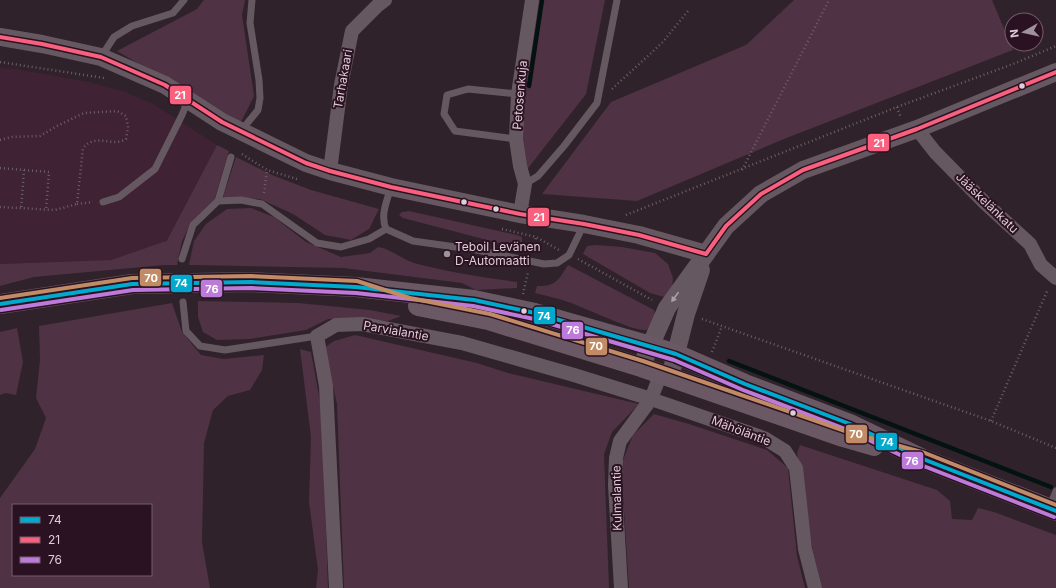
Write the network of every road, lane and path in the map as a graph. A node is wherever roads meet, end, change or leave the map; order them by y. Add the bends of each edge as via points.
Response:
1 (184, 0) edge
2 (252, 0) edge
3 (385, 0) edge
4 (532, 0) edge
5 (617, 0) edge
6 (829, 0) edge
7 (688, 11) dead end
8 (0, 37) edge
9 (1056, 46) edge
10 (100, 57) junction
11 (1056, 72) edge
12 (518, 94) junction
13 (188, 100) junction
14 (597, 103) junction
15 (245, 126) dead end
16 (917, 129) junction
17 (516, 139) junction
18 (0, 140) edge
19 (231, 157) dead end
20 (0, 168) edge
21 (24, 170) junction
22 (267, 170) dead end
23 (742, 170) junction
24 (330, 171) junction
25 (525, 184) junction
26 (392, 187) junction
27 (218, 201) junction
28 (103, 202) dead end
29 (262, 204) junction
30 (0, 207) edge
31 (21, 209) junction
32 (46, 210) junction
33 (520, 214) junction
34 (624, 216) dead end
35 (538, 217) junction
36 (584, 224) junction
37 (386, 229) junction
38 (536, 237) dead end
39 (706, 254) junction
40 (182, 259) dead end
41 (530, 261) junction
42 (1055, 277) edge
43 (356, 287) junction
44 (183, 302) dead end
45 (0, 304) edge
46 (519, 310) junction
47 (317, 336) junction
48 (651, 346) junction
49 (676, 354) junction
50 (641, 367) junction
51 (666, 375) junction
52 (651, 399) junction
53 (991, 421) dead end
54 (922, 459) junction
55 (1054, 503) edge
56 (336, 588) edge
57 (620, 588) edge
58 (815, 588) edge

1 - 10 lane via 173,13 132,26 114,37
2 - 15 lane via 250,23 260,98 258,110
3 - 24 street, Tarhakaari via 352,31 341,85
4 - 12 street, Petosenkuja
5 - 14 lane
6 - 23 path
7 - 14 path via 662,43
8 - 10 street
9 - 23 path
10 - 13 street via 165,85
11 - 16 street
12 - 17 street, Petosenkuja
12 - 17 lane via 468,89 447,95 444,114 455,131
13 - 24 street via 222,122 306,163
13 - 28 lane via 155,169 119,197
14 - 25 lane via 538,176
16 - 39 street via 803,170 761,194 726,226
16 - 42 street, Jääskelänkatu via 934,152 1030,244 1041,265
17 - 25 street, Petosenkuja
18 - 32 path via 40,136 84,113 117,111 126,116 126,139 120,142 96,140 83,148 77,204
19 - 27 lane
20 - 21 path
21 - 31 path
21 - 32 path via 49,172
22 - 29 path
23 - 34 path
24 - 26 street
25 - 33 street, Petosenkuja
26 - 33 street
26 - 37 lane via 383,215
27 - 29 lane via 241,200
27 - 40 lane via 193,225
29 - 37 lane via 317,243 341,247 369,239
30 - 31 path
31 - 32 path
33 - 35 street
35 - 36 street
35 - 38 path
36 - 39 street via 639,235
36 - 41 lane via 569,255 557,263
37 - 41 lane via 413,240
39 -> 48 street via 667,308
39 - 49 street
41 - 46 path
42 - 53 path
43 - 45 main road via 251,282 132,284
43 - 46 main road via 474,300
43 - 50 main road via 408,304 488,320
44 - 47 lane via 186,331 200,346 225,350
46 - 48 main road
47 - 52 street, Parvialantie via 336,325 362,324 462,343
47 - 56 street via 326,386
48 - 49 main road
48 - 50 street
49 - 51 street
49 - 54 main road via 745,384 850,424
50 - 51 main road
51 - 52 street, Kulmalantie
51 - 54 main road via 843,437
52 - 57 street, Kulmalantie via 620,441 616,458
52 - 58 street, Mähöläntie via 764,438 785,451 796,468 805,549
54 - 55 main road

